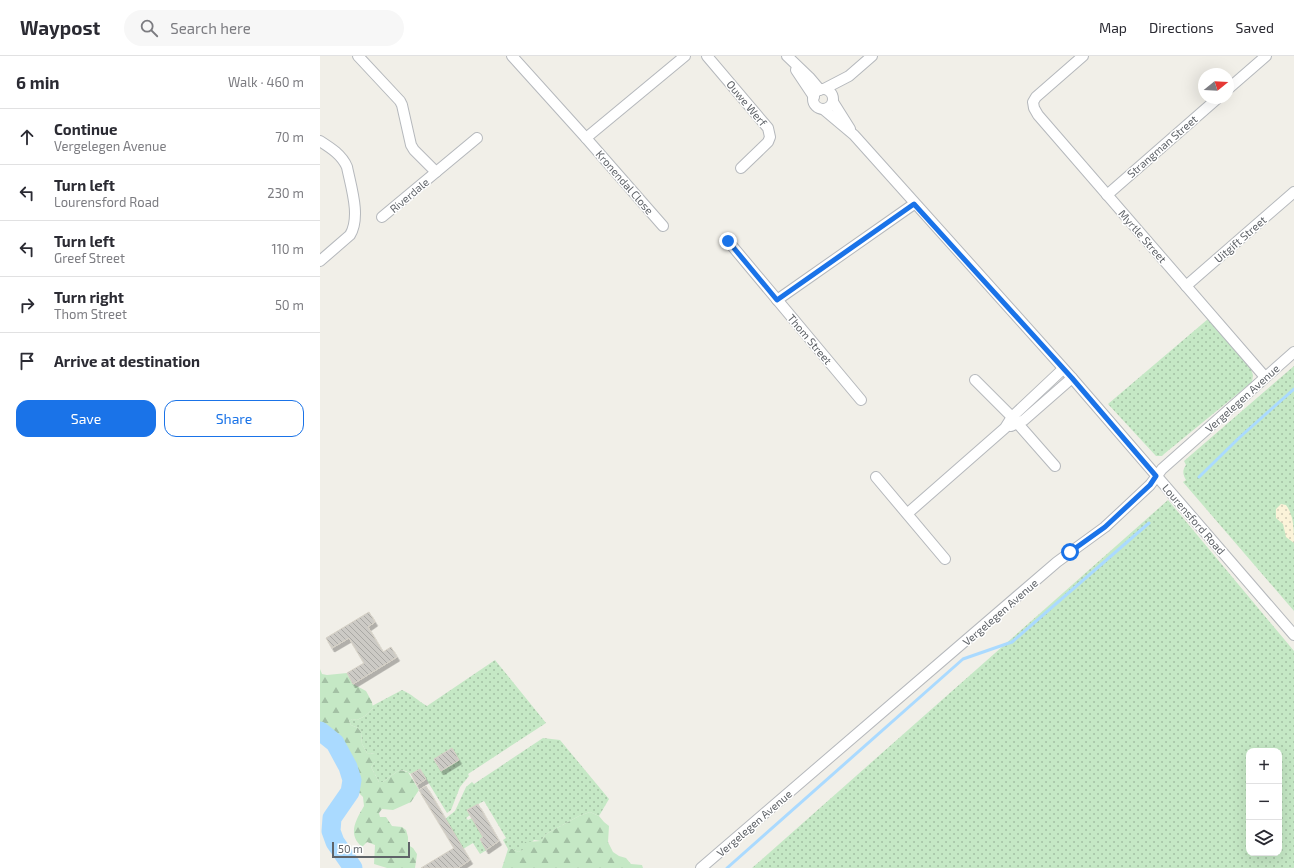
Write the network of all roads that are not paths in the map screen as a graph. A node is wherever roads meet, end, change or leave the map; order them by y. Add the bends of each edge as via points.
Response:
1 (358, 56) edge
2 (512, 56) edge
3 (684, 56) edge
4 (707, 56) edge
5 (872, 56) edge
6 (1083, 56) edge
7 (1266, 56) edge
8 (788, 57) edge
9 (849, 76) junction
10 (1234, 84) edge
11 (819, 92) junction
12 (833, 100) junction
13 (1211, 104) edge
14 (823, 109) junction
15 (854, 135) junction
16 (477, 138) dead end
17 (586, 138) junction
18 (320, 142) edge
19 (741, 168) dead end
20 (436, 172) junction
21 (1294, 192) edge
22 (1107, 195) junction
23 (914, 204) junction
24 (382, 217) dead end
25 (663, 226) dead end
26 (728, 241) dead end
27 (320, 262) edge
28 (1186, 286) junction
29 (777, 300) junction
30 (1294, 352) edge
31 (1063, 369) junction
32 (1265, 377) junction
33 (1072, 378) junction
34 (975, 380) dead end
35 (861, 400) dead end
36 (1014, 421) junction
37 (1055, 466) dead end
38 (1156, 476) junction
39 (876, 477) dead end
40 (908, 514) junction
41 (945, 559) dead end
42 (1294, 635) edge
43 (702, 868) edge

1 - 20 street, Riverdale via 400,101 411,145
2 - 17 street, Kronendal Close
3 - 17 street
4 - 19 street, Ouwe Werf via 770,133 768,142
5 - 9 street
6 - 22 street, Myrtle Street via 1041,92 1033,102 1034,108
7 - 10 street
8 - 11 street
9 - 11 street
9 - 12 street
11 - 12 street via 830,92
11 - 14 street via 814,103
12 - 14 street via 829,107
12 - 15 street, Lourensford Road
13 - 22 street, Strangman Street
14 - 15 street, Lourensford Road
15 - 23 street, Lourensford Road
16 - 20 street, Riverdale
17 - 25 street, Kronendal Close
18 - 27 street via 336,152 345,162 356,217 350,235
20 - 24 street, Riverdale
21 - 28 street, Uitgift Street
22 - 28 street, Myrtle Street
23 - 29 street
23 - 31 street, Lourensford Road
26 - 29 street, Thom Street
28 - 32 street, Myrtle Street
29 - 35 street, Thom Street
30 - 32 street, Vergelegen Avenue
31 - 33 street, Lourensford Road
31 - 36 street
32 - 38 street, Vergelegen Avenue
33 - 36 street via 1038,408
33 - 38 street, Lourensford Road
34 - 36 street
36 - 37 street
36 - 40 street
38 - 42 street, Lourensford Road
38 - 43 street, Vergelegen Avenue via 1150,485 1105,527 1057,562
39 - 40 street
40 - 41 street

